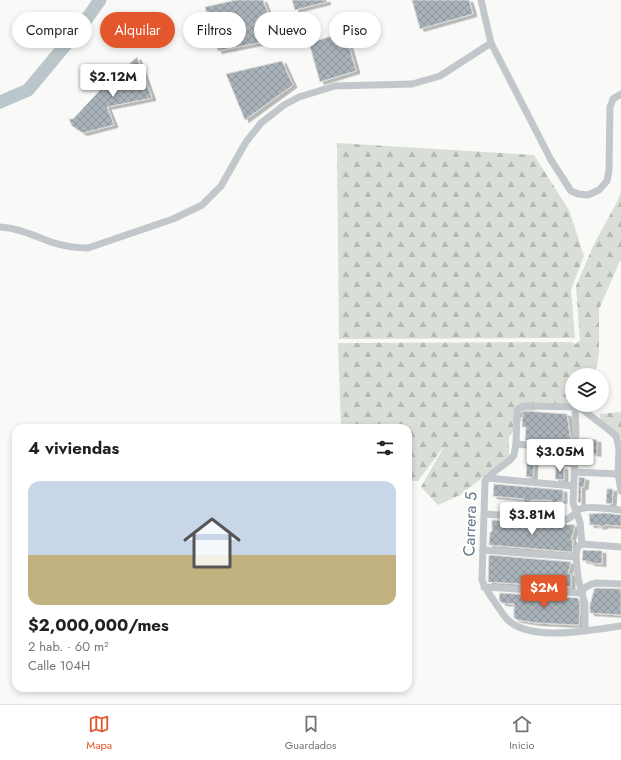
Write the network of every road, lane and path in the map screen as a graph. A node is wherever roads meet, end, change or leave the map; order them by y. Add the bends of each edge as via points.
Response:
1 (481, 0) edge
2 (491, 43) junction
3 (621, 94) edge
4 (0, 227) edge
5 (565, 407) edge
6 (575, 412) edge
7 (586, 412) edge
8 (516, 444) junction
9 (574, 449) junction
10 (574, 472) junction
11 (618, 474) junction
12 (487, 478) junction
13 (574, 486) junction
14 (621, 491) edge
15 (621, 510) edge
16 (576, 512) junction
17 (485, 514) junction
18 (579, 546) junction
19 (621, 547) edge
20 (483, 550) junction
21 (576, 557) junction
22 (621, 584) edge
23 (484, 587) junction
24 (582, 593) junction
25 (621, 626) edge
26 (585, 631) junction

1 - 2 street
2 - 3 street via 551,160 571,191 578,194 588,195 599,190 607,181 610,107 614,99
2 - 4 street via 440,76 412,84 335,86 299,97 284,105 261,123 246,142 221,186 202,205 173,218 88,248 74,248 26,232
5 - 8 street, Carrera 5 via 527,406 517,410
6 - 9 street
7 - 11 street via 616,436 619,448
8 - 9 street
8 - 12 street, Carrera 5 via 510,460
9 - 10 street
10 - 11 street
10 - 13 street
11 - 14 street
12 - 13 street
12 - 17 street, Carrera 5 via 484,490
13 - 16 street via 573,503
15 - 16 street via 586,508
16 - 17 street via 565,520
16 - 18 street via 580,522
17 - 20 street, Carrera 5
18 - 19 street
18 - 21 street
20 - 21 street
20 - 23 street, Carrera 5
21 - 24 street
22 - 24 street via 592,584 584,588
23 - 24 street
23 - 26 street via 508,621 515,626 540,633
24 - 26 street via 585,604
25 - 26 street

